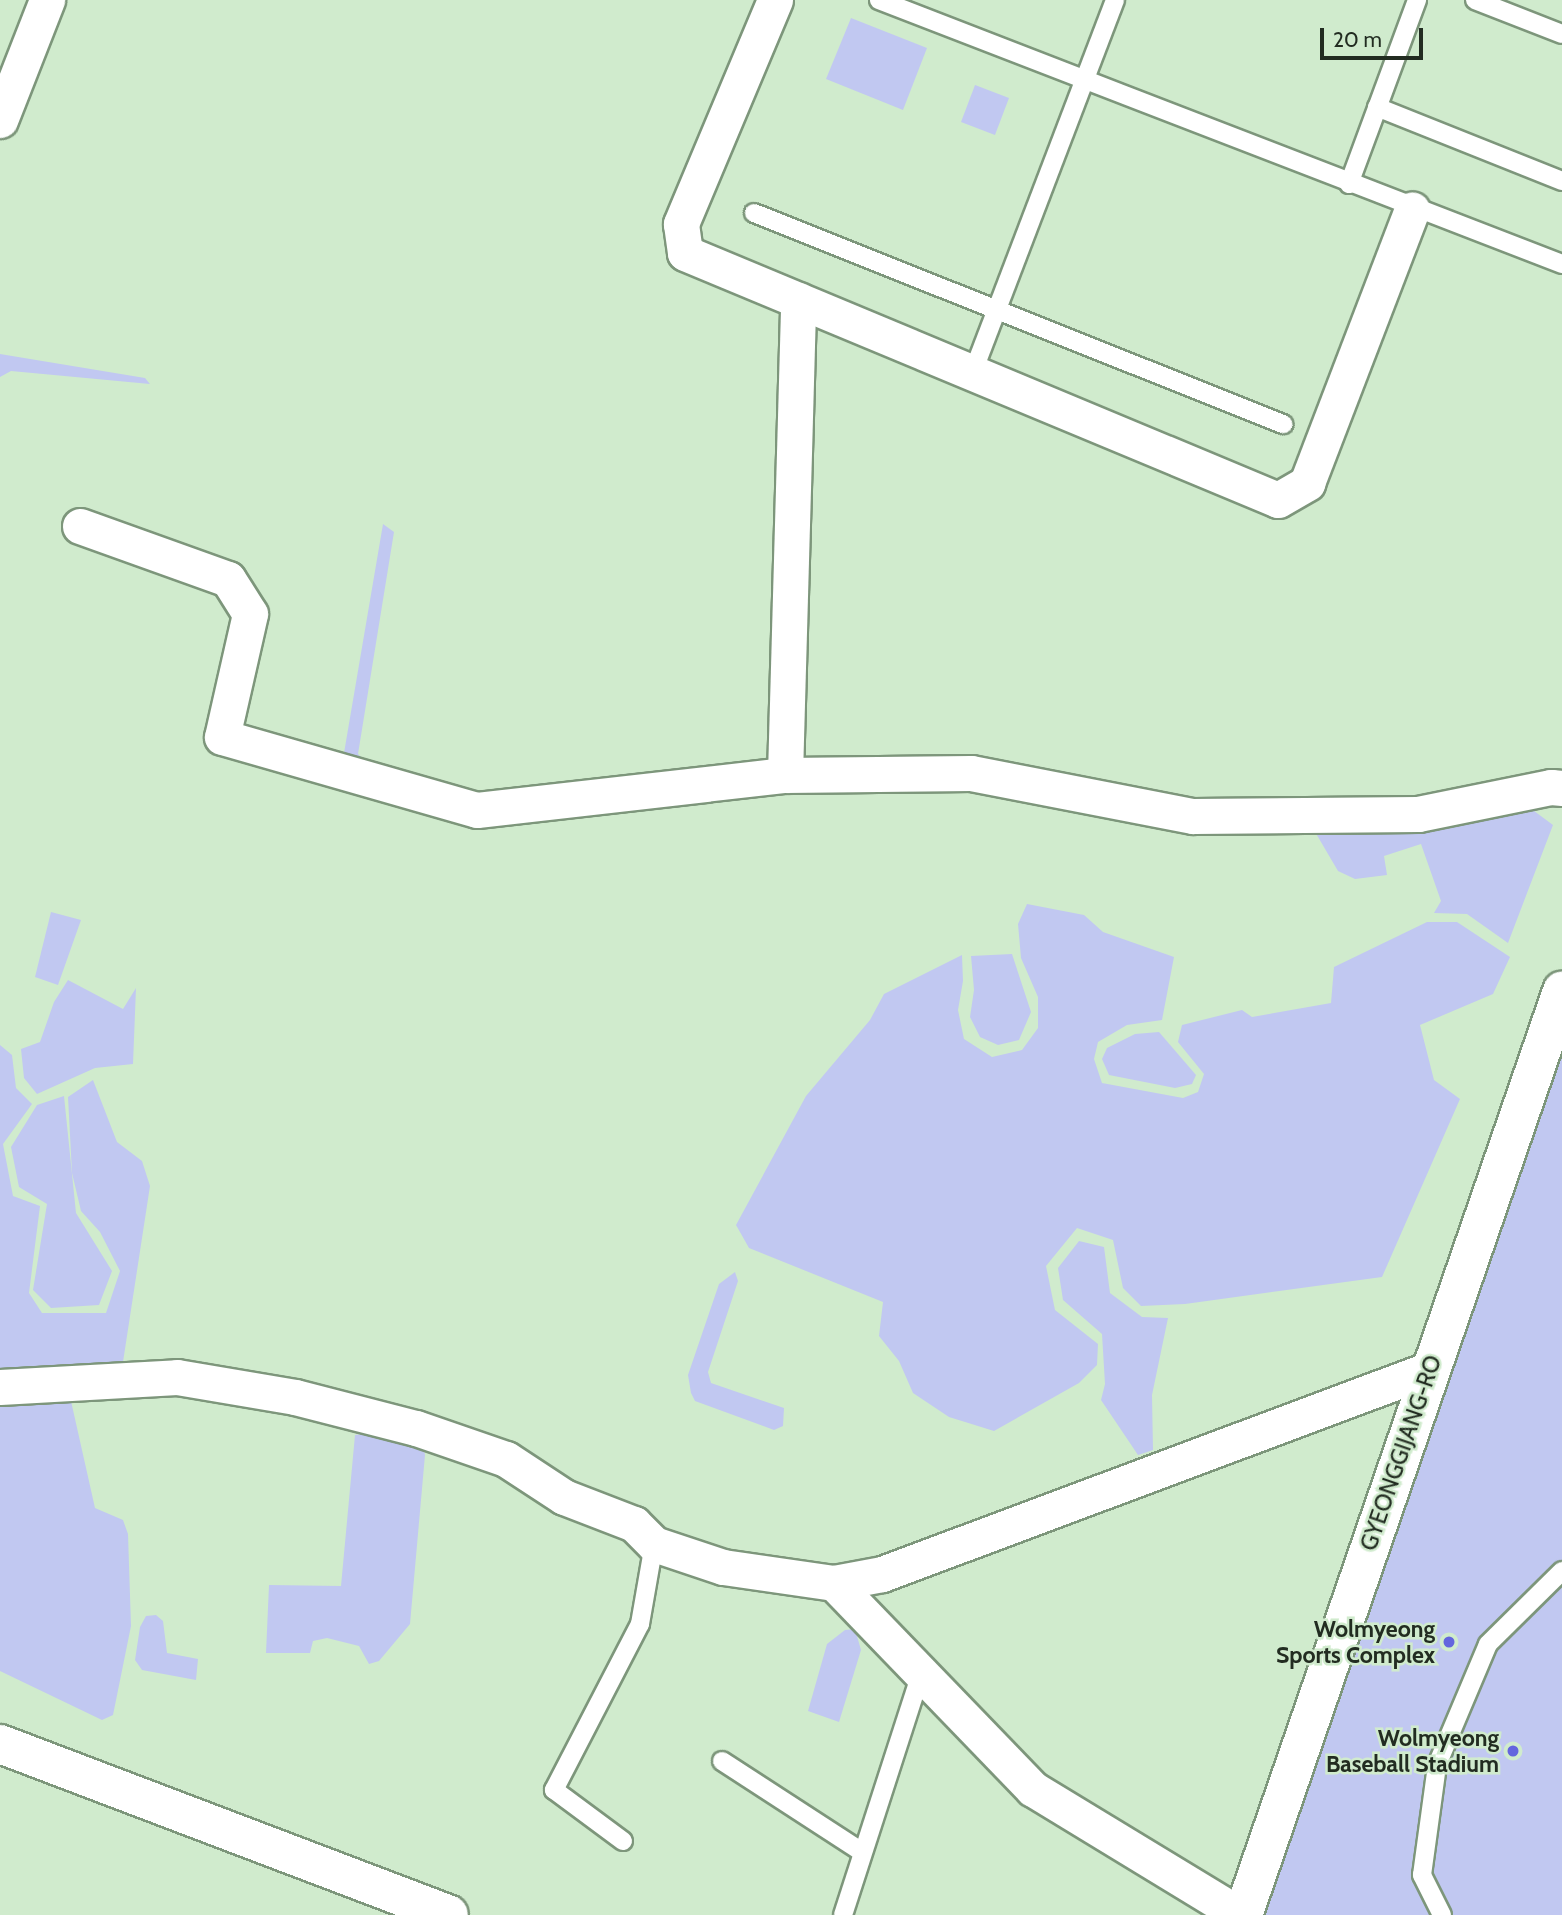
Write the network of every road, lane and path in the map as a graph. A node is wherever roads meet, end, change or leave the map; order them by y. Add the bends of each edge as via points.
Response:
1 (47, 0) edge
2 (775, 0) edge
3 (879, 0) edge
4 (1115, 0) edge
5 (1417, 0) edge
6 (1475, 0) edge
7 (1562, 34) edge
8 (1084, 80) junction
9 (1377, 107) junction
10 (0, 120) edge
11 (1562, 181) edge
12 (1349, 184) junction
13 (1412, 209) junction
14 (754, 212) dead end
15 (1562, 264) edge
16 (798, 300) junction
17 (997, 310) junction
18 (973, 372) junction
19 (1283, 424) dead end
20 (80, 526) dead end
21 (786, 775) junction
22 (1562, 788) edge
23 (1562, 991) edge
24 (1554, 1039) edge
25 (1430, 1369) junction
26 (0, 1387) edge
27 (654, 1544) junction
28 (1562, 1571) edge
29 (834, 1583) junction
30 (920, 1676) junction
31 (0, 1744) edge
32 (722, 1761) dead end
33 (623, 1841) dead end
34 (862, 1852) junction
35 (449, 1915) edge
36 (842, 1915) edge
37 (1241, 1915) edge
38 (1442, 1915) edge

1 - 10 street
2 - 16 street via 681,224 685,253
3 - 8 lane
4 - 8 lane
5 - 9 lane
6 - 7 lane
8 - 12 lane
8 - 17 lane
9 - 11 lane
9 - 12 lane
12 - 13 lane
13 - 15 lane
13 - 18 street via 1307,483 1278,500
14 - 17 lane
16 - 18 street
16 - 21 street
17 - 18 lane
17 - 19 lane
20 - 21 street via 228,579 250,614 222,737 477,810
21 - 22 street via 971,773 1194,816 1418,814 1551,786
23 - 24 street, GYEONGGIJANG-RO
24 - 25 street, GYEONGGIJANG-RO
25 - 29 street via 882,1574
25 - 37 street, GYEONGGIJANG-RO
26 - 27 street via 177,1377 295,1397 416,1428 506,1459 564,1497 634,1524
27 - 29 street via 723,1567
27 - 33 lane via 640,1624 554,1790
28 - 38 lane via 1488,1644 1437,1765 1422,1875
29 - 30 street
30 - 34 lane
30 - 37 street via 1033,1789
31 - 35 street
32 - 34 lane
34 - 36 lane

